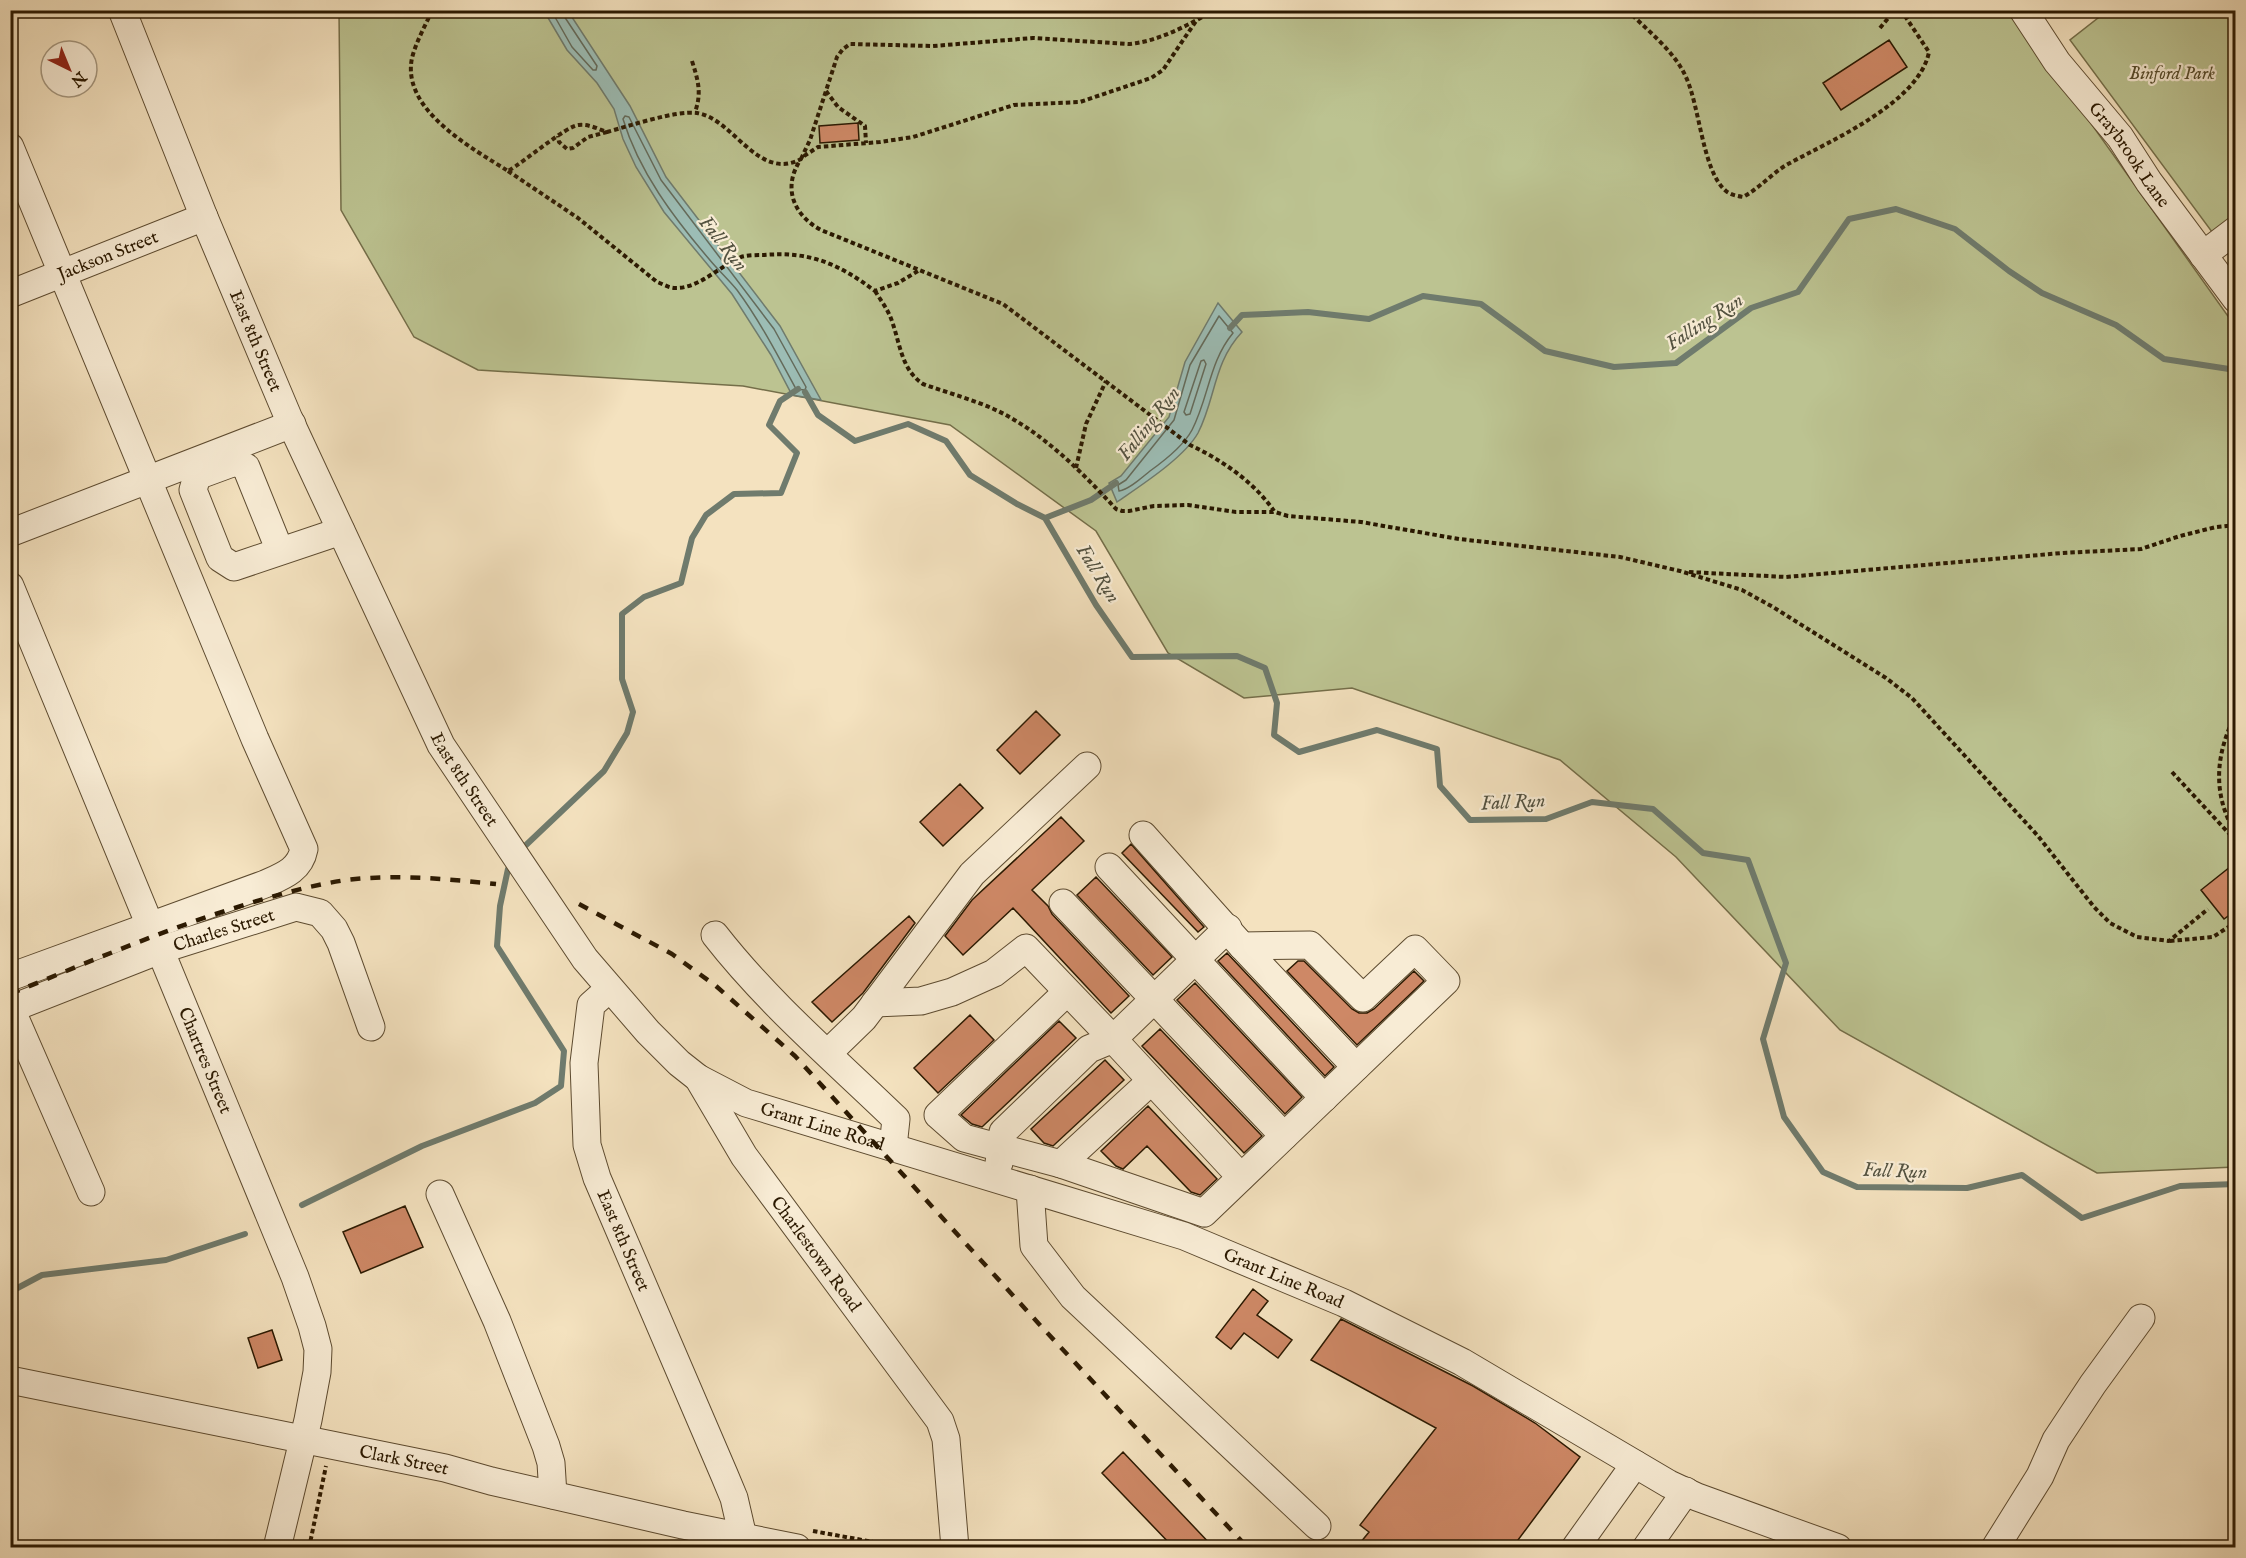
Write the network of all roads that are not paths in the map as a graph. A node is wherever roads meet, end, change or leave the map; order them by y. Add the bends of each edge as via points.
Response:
1 (122, 10) edge
2 (2023, 10) edge
3 (10, 147) edge
4 (204, 217) junction
5 (2235, 230) edge
6 (2203, 255) junction
7 (63, 274) junction
8 (10, 294) edge
9 (2235, 299) edge
10 (291, 424) junction
11 (149, 479) junction
12 (341, 531) junction
13 (10, 533) edge
14 (280, 551) dead end
15 (10, 586) edge
16 (1087, 766) dead end
17 (1143, 835) dead end
18 (1109, 867) dead end
19 (1064, 903) dead end
20 (150, 925) junction
21 (715, 935) dead end
22 (1235, 937) junction
23 (160, 950) junction
24 (1195, 960) junction
25 (10, 977) edge
26 (609, 988) junction
27 (1067, 992) junction
28 (1154, 1000) junction
29 (875, 1004) junction
30 (11, 1009) edge
31 (371, 1027) dead end
32 (1113, 1039) junction
33 (828, 1053) junction
34 (1356, 1067) junction
35 (698, 1078) junction
36 (1151, 1081) junction
37 (1324, 1098) junction
38 (1284, 1136) junction
39 (893, 1147) junction
40 (1001, 1147) junction
41 (1061, 1164) junction
42 (995, 1177) junction
43 (1241, 1177) junction
44 (1030, 1189) junction
45 (91, 1192) dead end
46 (440, 1194) dead end
47 (2141, 1318) dead end
48 (10, 1380) edge
49 (303, 1439) junction
50 (1635, 1464) junction
51 (1686, 1491) junction
52 (553, 1495) junction
53 (1317, 1526) dead end
54 (744, 1537) junction
55 (1826, 1546) edge
56 (277, 1548) edge
57 (797, 1548) edge
58 (955, 1548) edge
59 (1575, 1548) edge
60 (1646, 1548) edge
61 (1995, 1548) edge

1 - 4 street, East 8th Street
2 - 6 street, Graybrook Lane via 2057,62 2120,137
3 - 7 street
4 - 7 street, Jackson Street
4 - 10 street, East 8th Street
5 - 6 street
6 - 9 street, Graybrook Lane
7 - 8 street, Jackson Street
7 - 11 street
10 - 11 street
10 - 12 street, East 8th Street
11 - 13 street
11 - 20 street via 304,849 302,860 281,877
12 - 14 street
12 - 26 street, East 8th Street via 441,745 585,959
15 - 20 street, Chartres Street
16 - 29 street via 972,874
17 - 22 street
18 - 24 street
19 - 28 street
20 - 23 street, Chartres Street
20 - 25 street
21 - 33 street via 766,996
22 - 24 street
22 - 34 street
22 - 34 street via 1310,945 1363,998 1415,949 1446,981
23 - 30 street, Charles Street
23 - 31 street, Charles Street via 296,907 320,913 341,943
23 - 49 street, Chartres Street via 305,1302 318,1349
24 - 28 street
24 - 37 street
26 - 35 street, Charlestown Road via 668,1053
26 - 54 street, East 8th Street via 591,1005 584,1063 587,1145 734,1498
27 - 29 street via 1026,948 994,974 952,992 921,1001
27 - 32 street
27 - 40 street via 939,1114 964,1138
28 - 32 street
28 - 38 street
29 - 33 street
30 - 45 street
32 - 36 street
32 - 40 street via 1089,1049 1046,1090 1003,1132
33 - 39 street via 896,1119
34 - 37 street
35 - 39 street, Grant Line Road via 746,1103
35 - 58 street, Charlestown Road via 744,1156 940,1421 946,1439
36 - 41 street
36 - 43 street
37 - 38 street
38 - 43 street
39 - 42 street, Grant Line Road
40 - 41 street
40 - 42 street
41 - 43 street via 1204,1213
42 - 44 street, Grant Line Road
44 - 50 street, Grant Line Road via 1184,1236 1333,1299 1462,1362
44 - 53 street via 1034,1246 1073,1296
46 - 52 street via 546,1446
47 - 61 street via 2056,1440 2040,1476
48 - 49 street, Clark Street
49 - 52 street, Clark Street
49 - 56 street, Chartres Street
50 - 51 street, Grant Line Road
50 - 59 street
51 - 55 street, Grant Line Road
51 - 60 street
52 - 54 street, Clark Street
54 - 57 street, Clark Street

